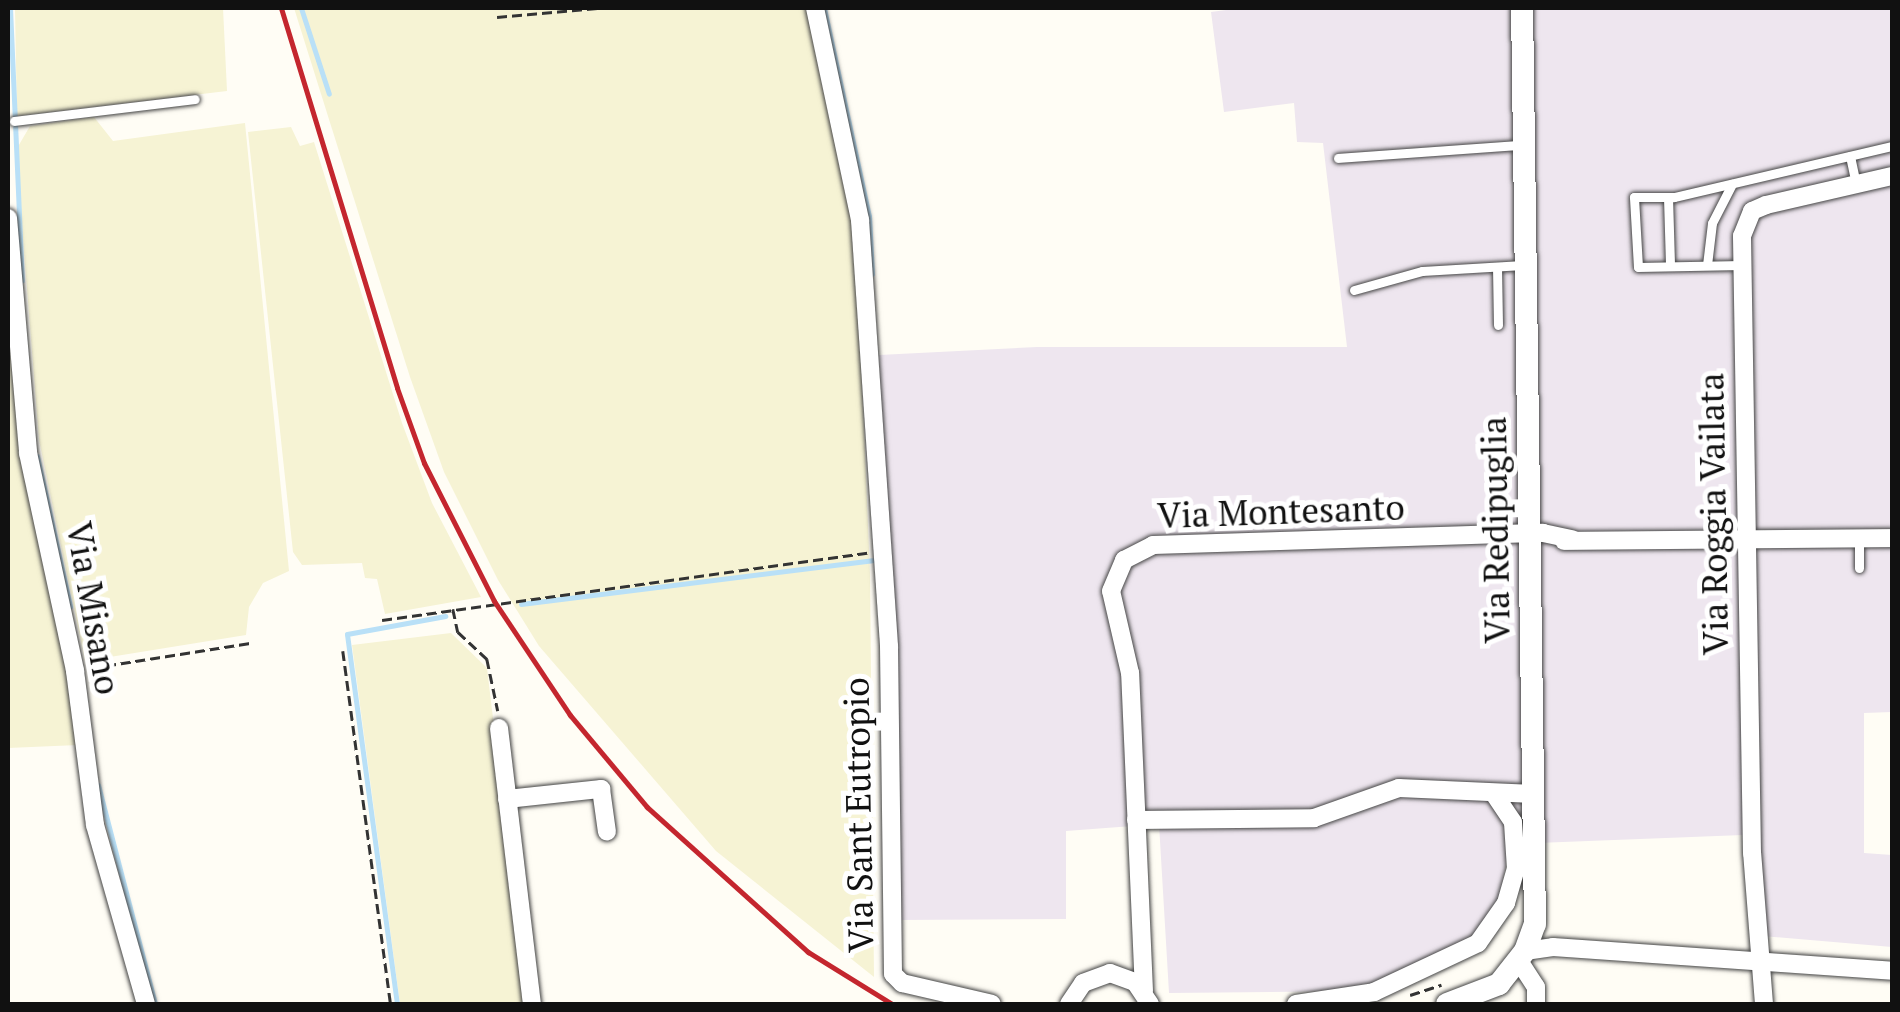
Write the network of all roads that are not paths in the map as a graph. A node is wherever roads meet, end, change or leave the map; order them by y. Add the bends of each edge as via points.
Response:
1 (815, 8) edge
2 (1522, 8) edge
3 (195, 99) dead end
4 (14, 122) dead end
5 (1524, 145) junction
6 (1892, 146) edge
7 (1850, 156) junction
8 (1338, 158) dead end
9 (1892, 176) edge
10 (1732, 184) junction
11 (1856, 185) junction
12 (1668, 197) junction
13 (8, 218) edge
14 (1526, 265) junction
15 (1707, 265) junction
16 (1742, 265) junction
17 (1670, 266) junction
18 (1497, 267) junction
19 (1354, 290) dead end
20 (1498, 326) dead end
21 (1530, 538) junction
22 (1858, 538) junction
23 (1892, 538) edge
24 (1746, 539) junction
25 (1858, 568) dead end
26 (499, 728) road end
27 (1494, 794) junction
28 (1534, 794) junction
29 (507, 799) junction
30 (1136, 820) junction
31 (607, 832) dead end
32 (1534, 924) junction
33 (1140, 943) junction
34 (1553, 947) junction
35 (1522, 956) junction
36 (1760, 963) junction
37 (1892, 970) edge
38 (1110, 974) junction
39 (1147, 998) edge
40 (146, 1004) edge
41 (532, 1004) edge
42 (992, 1004) edge
43 (1069, 1004) edge
44 (1296, 1004) edge
45 (1447, 1004) edge
46 (1536, 1004) edge
47 (1764, 1004) edge

1 - 42 street, Via Sant Eutropio via 860,220 883,551 893,974 902,984
2 - 5 street, Via Redipuglia
3 - 4 lane
5 - 8 lane
5 - 14 street, Via Redipuglia
6 - 7 lane
7 - 10 lane
7 - 11 lane
9 - 11 street, Via Roggia Vailata
10 - 12 lane
10 - 15 lane via 1712,223
11 - 16 street, Via Roggia Vailata via 1752,211 1742,236
12 - 17 lane
12 - 17 lane via 1634,197 1638,267
13 - 40 street, Via Misano via 28,452 75,671 95,825
14 - 18 lane
14 - 21 street, Via Redipuglia
15 - 16 lane
15 - 17 lane
16 - 24 street, Via Roggia Vailata
18 - 19 lane via 1422,271
18 - 20 lane
21 - 24 street
21 - 28 street, Via Redipuglia
21 - 30 street, Via Montesanto via 1138,549 1124,560 1111,591 1130,673
22 - 23 street
22 - 24 street
22 - 25 lane
24 - 36 street, Via Roggia Vailata
26 - 29 street
27 - 28 street
27 - 30 street via 1398,788 1314,818
27 - 44 street via 1513,822 1518,850 1511,889 1487,932 1453,960 1420,975
28 - 32 street, Via Redipuglia
29 - 31 street via 601,789
29 - 41 street
30 - 33 street, Via Montesanto
32 - 34 street
32 - 35 street, Via Redipuglia
33 - 38 street
33 - 39 street, Via Montesanto
34 - 35 street
34 - 36 street
35 - 45 street, Via Redipuglia via 1486,993
35 - 46 street
36 - 37 street
36 - 47 street, Via Roggia Vailata
38 - 39 street
38 - 43 street via 1083,983

